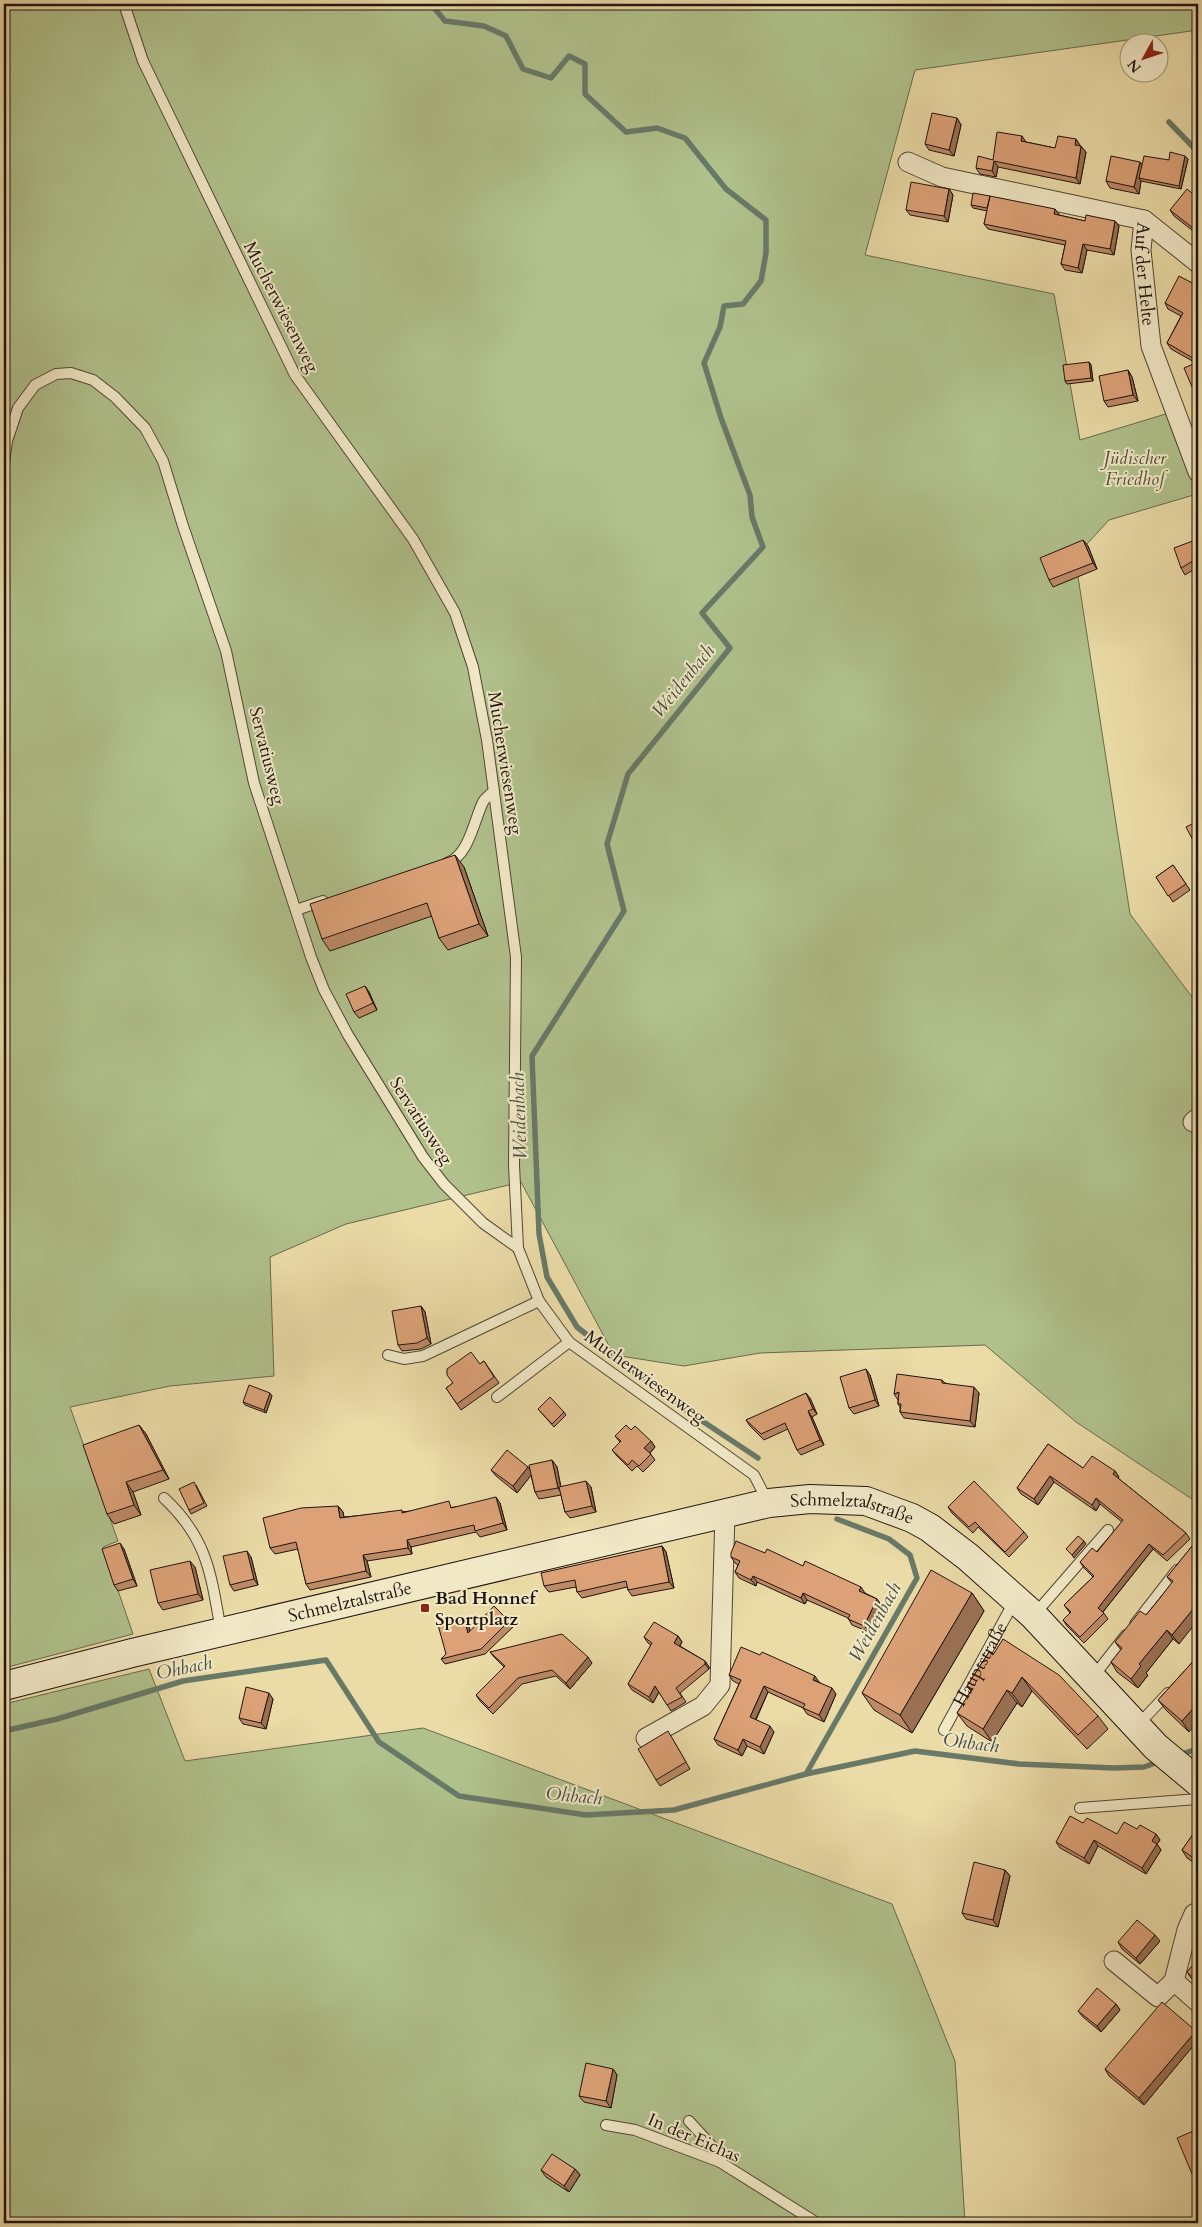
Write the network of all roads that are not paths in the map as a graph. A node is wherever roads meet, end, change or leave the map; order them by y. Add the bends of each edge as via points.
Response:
1 (124, 4) edge
2 (908, 162) dead end
3 (1144, 220) junction
4 (1198, 263) edge
5 (4, 463) edge
6 (1198, 472) edge
7 (494, 791) junction
8 (434, 867) edge
9 (332, 898) edge
10 (296, 910) junction
11 (518, 1248) junction
12 (538, 1301) junction
13 (568, 1342) junction
14 (388, 1355) dead end
15 (497, 1396) dead end
16 (164, 1498) dead end
17 (769, 1503) junction
18 (726, 1514) junction
19 (1108, 1530) dead end
20 (968, 1557) joint
21 (1186, 1558) edge
22 (1024, 1607) junction
23 (221, 1632) junction
24 (1092, 1677) junction
25 (1178, 1682) edge
26 (4, 1686) edge
27 (1138, 1725) junction
28 (944, 1730) dead end
29 (646, 1738) dead end
30 (1190, 1776) edge
31 (1198, 1799) edge
32 (1080, 1808) dead end
33 (1198, 1912) edge
34 (1114, 1961) dead end
35 (1174, 1981) junction
36 (1198, 2002) edge
37 (689, 2120) dead end
38 (606, 2125) dead end
39 (720, 2162) junction
40 (817, 2223) edge

1 - 7 lane, Mucherwiesenweg via 143,61 294,375 413,539 455,613 473,667
2 - 3 street, Auf der Helte via 942,177
3 - 4 street
3 - 6 street, Auf der Helte via 1141,250 1151,346
5 - 10 lane, Servatiusweg via 7,441 18,408 35,385 56,374 71,373 93,380 145,428 163,461 226,651 254,782
7 - 8 lane via 484,801 471,836 453,861
7 - 11 lane, Mucherwiesenweg via 516,957 514,1135
9 - 10 lane
10 - 11 lane, Servatiusweg via 328,998 423,1157 444,1184 483,1223
11 - 12 lane, Mucherwiesenweg
12 - 13 lane, Mucherwiesenweg
12 - 14 lane via 424,1356 404,1359
13 - 15 lane
13 - 17 lane, Mucherwiesenweg via 754,1475
16 - 23 lane via 187,1522 204,1551
17 - 18 main road, Schmelztalstraße
17 - 20 main road, Schmelztalstraße via 810,1499 866,1501 912,1518
18 - 23 main road, Schmelztalstraße
18 - 29 street via 720,1685 703,1706
19 - 22 lane, Hauptstraße
20 - 22 main road, Hauptstraße
21 - 24 lane
22 - 24 main road, Hauptstraße
22 - 28 lane, Hauptstraße
23 - 26 main road, Schmelztalstraße
24 - 27 main road, Hauptstraße
25 - 27 lane
27 - 30 main road, Hauptstraße via 1156,1747
31 - 32 lane
33 - 35 street via 1187,1930
34 - 35 street via 1158,1997
35 - 36 street
37 - 39 lane via 721,2156
38 - 39 lane, In der Eichas via 635,2130
39 - 40 lane, In der Eichas

